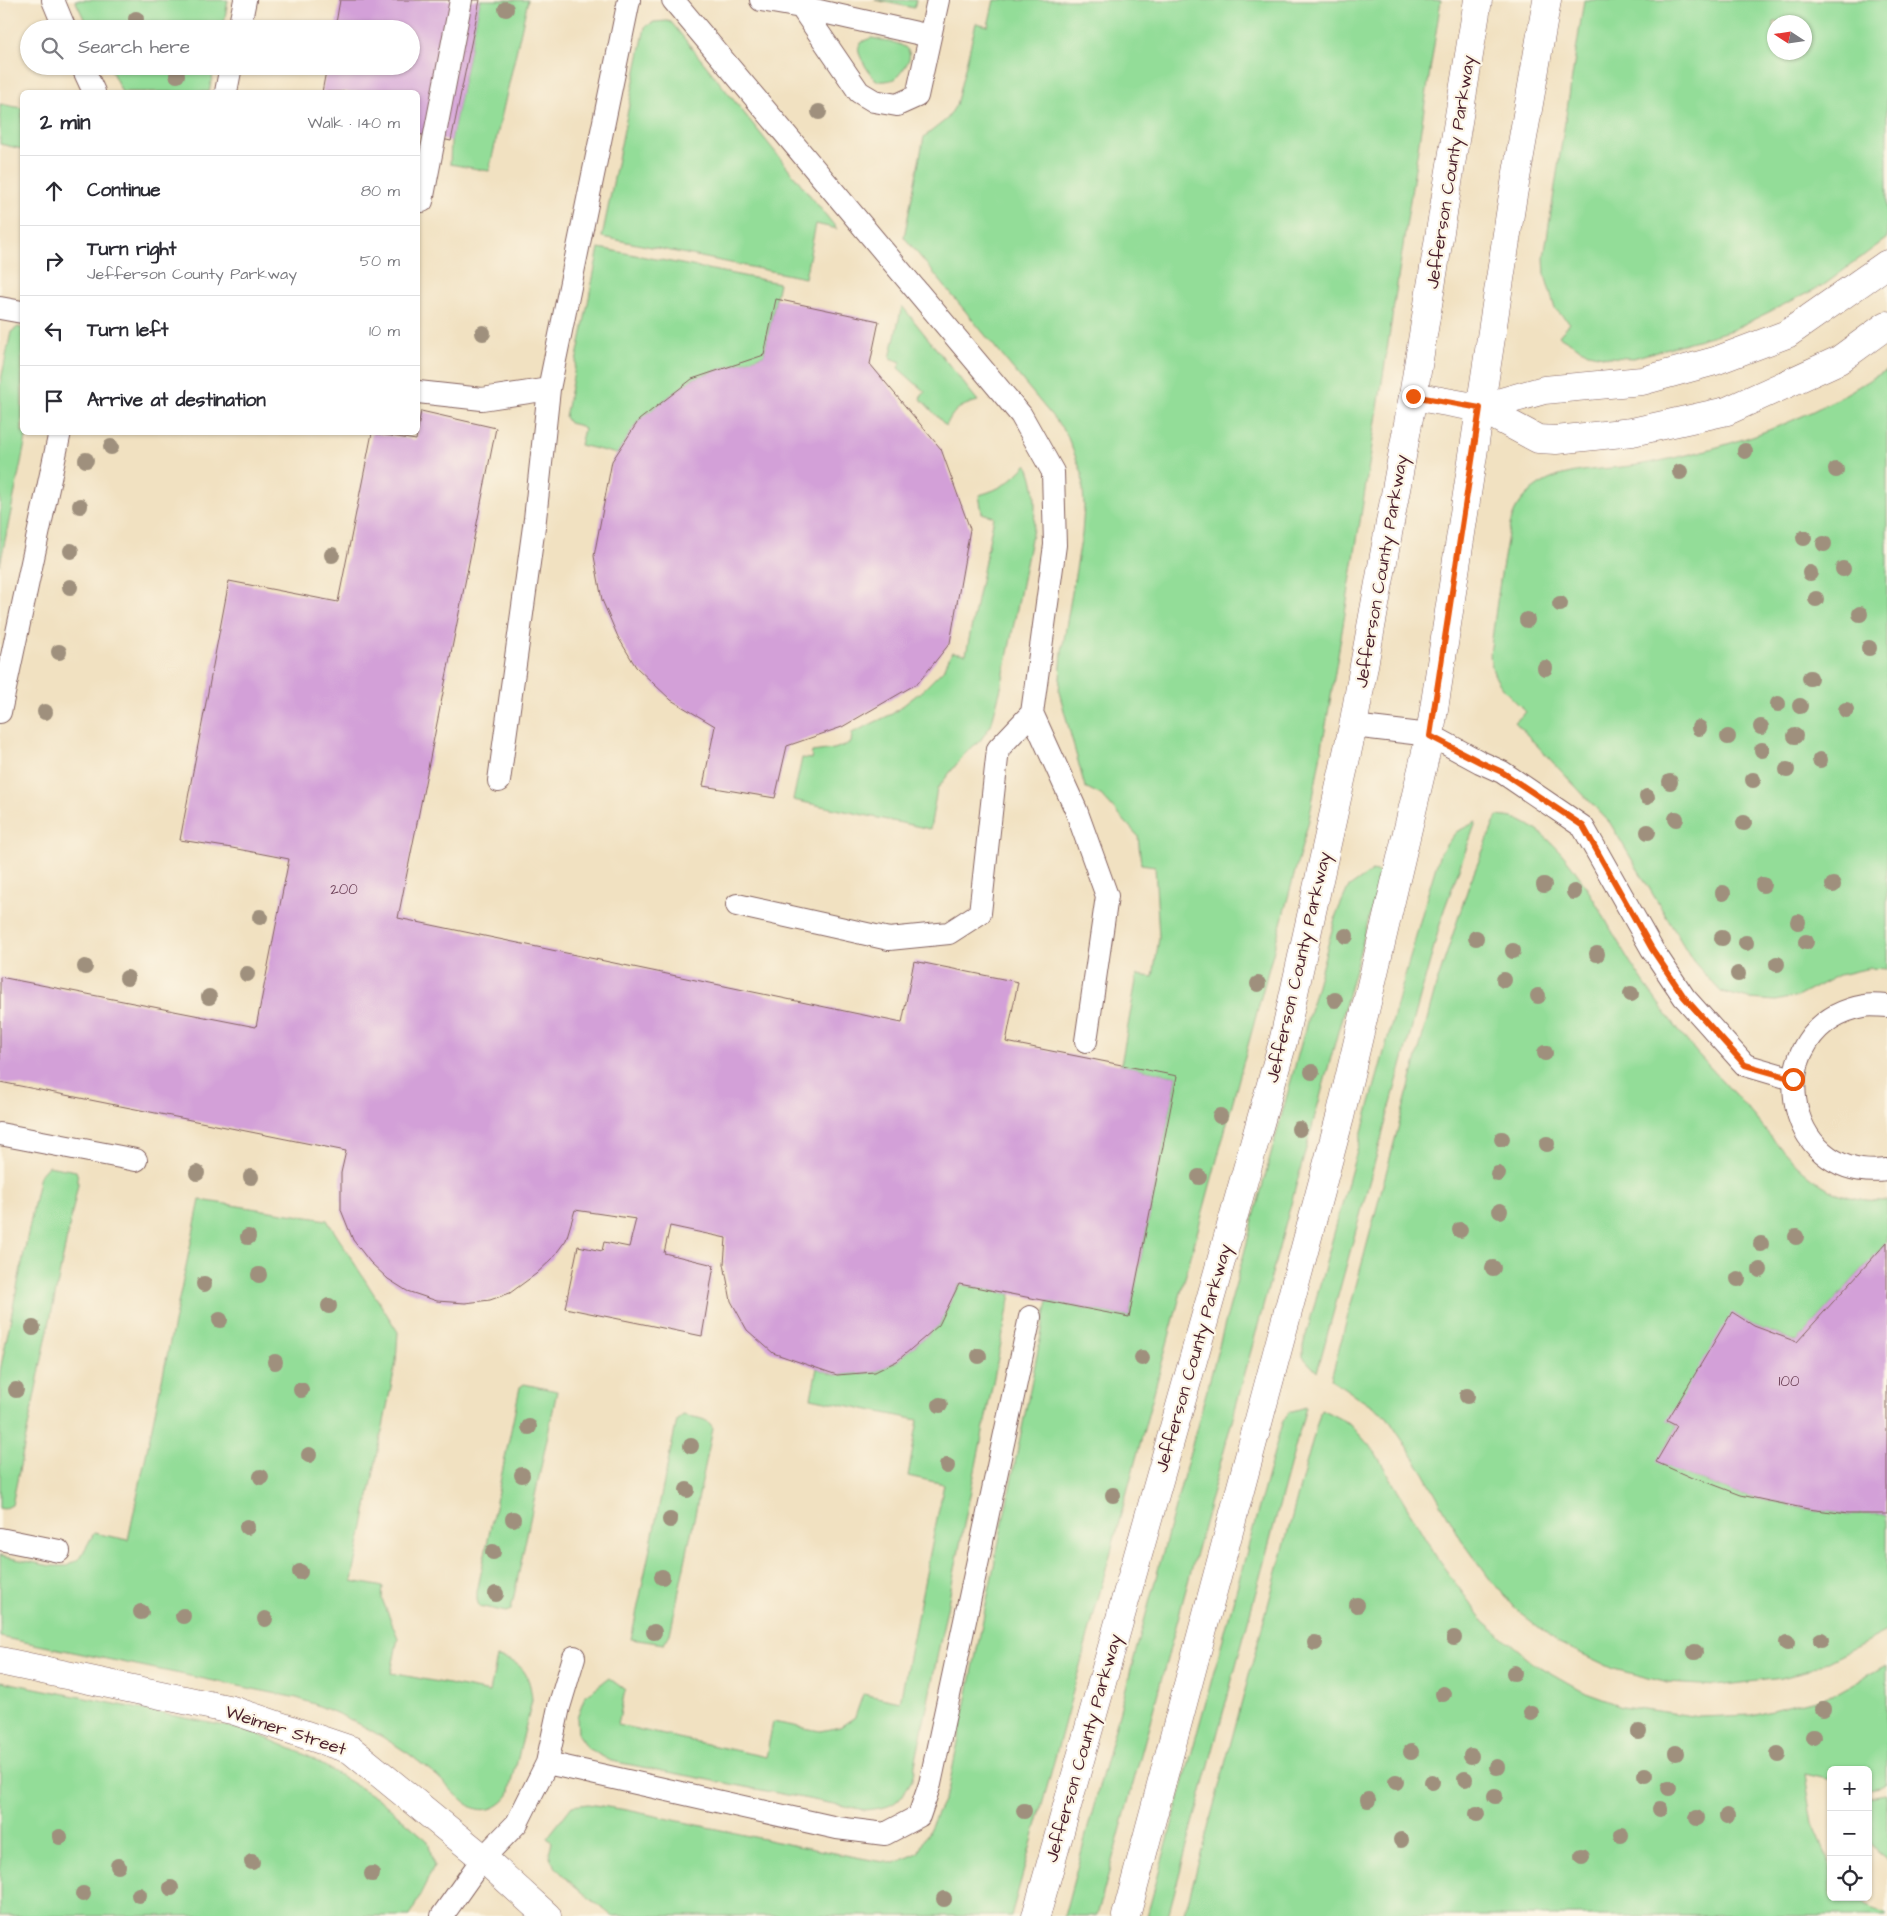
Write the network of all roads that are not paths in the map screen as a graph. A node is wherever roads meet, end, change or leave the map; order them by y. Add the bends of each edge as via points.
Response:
1 (53, 0) edge
2 (245, 0) edge
3 (461, 0) edge
4 (629, 0) edge
5 (673, 0) edge
6 (761, 0) edge
7 (938, 0) edge
8 (1478, 0) edge
9 (1547, 0) edge
10 (802, 3) edge
11 (61, 20) edge
12 (241, 20) edge
13 (930, 36) junction
14 (86, 75) edge
15 (230, 75) edge
16 (93, 90) edge
17 (226, 90) edge
18 (420, 200) edge
19 (1887, 264) edge
20 (0, 308) edge
21 (20, 312) edge
22 (1887, 325) edge
23 (550, 389) junction
24 (420, 392) edge
25 (1413, 396) junction
26 (1480, 408) junction
27 (59, 435) edge
28 (0, 712) edge
29 (1032, 713) junction
30 (1353, 726) junction
31 (1430, 736) junction
32 (498, 781) dead end
33 (737, 905) dead end
34 (1887, 1006) edge
35 (1086, 1040) dead end
36 (1793, 1079) junction
37 (0, 1134) edge
38 (136, 1160) dead end
39 (1887, 1170) edge
40 (1030, 1317) dead end
41 (0, 1539) edge
42 (59, 1551) dead end
43 (574, 1657) dead end
44 (0, 1661) edge
45 (547, 1764) junction
46 (483, 1858) junction
47 (442, 1916) edge
48 (547, 1916) edge
49 (1036, 1916) edge
50 (1126, 1916) edge

1 - 11 lane
2 - 12 lane
3 - 18 lane
4 - 23 lane
5 - 29 lane via 1021,415 1053,472 1055,545
6 - 10 lane
7 - 13 lane
8 - 25 street, Jefferson County Parkway
9 - 26 street
10 - 13 lane
10 - 13 lane via 859,92 874,101 897,105 918,96
14 - 16 lane
15 - 17 lane
19 - 26 street via 1787,334 1716,361 1642,381 1544,390
20 - 21 lane
22 - 26 street via 1839,360 1727,411 1632,432 1538,440
23 - 24 lane via 482,400
23 - 32 lane
25 - 26 street
25 - 30 street, Jefferson County Parkway
26 - 31 street
27 - 28 lane
29 - 33 lane via 998,749 980,913 949,933 889,939
29 - 35 lane via 1076,810 1107,896
30 - 31 lane
30 - 49 street, Jefferson County Parkway via 1284,1038
31 - 36 lane via 1502,772 1583,826 1652,949 1684,997 1745,1065
31 - 50 street via 1340,1117
34 - 36 lane via 1865,1005 1839,1013 1816,1030 1801,1052
36 - 39 lane via 1795,1106 1805,1131 1823,1152 1846,1166
37 - 38 lane
40 - 45 lane via 930,1784 919,1816 885,1834 837,1828
41 - 42 lane
43 - 45 lane
44 - 46 street, Weimer Street via 232,1710 351,1750
45 - 46 lane via 517,1823
46 - 47 lane
46 - 48 street, Weimer Street

